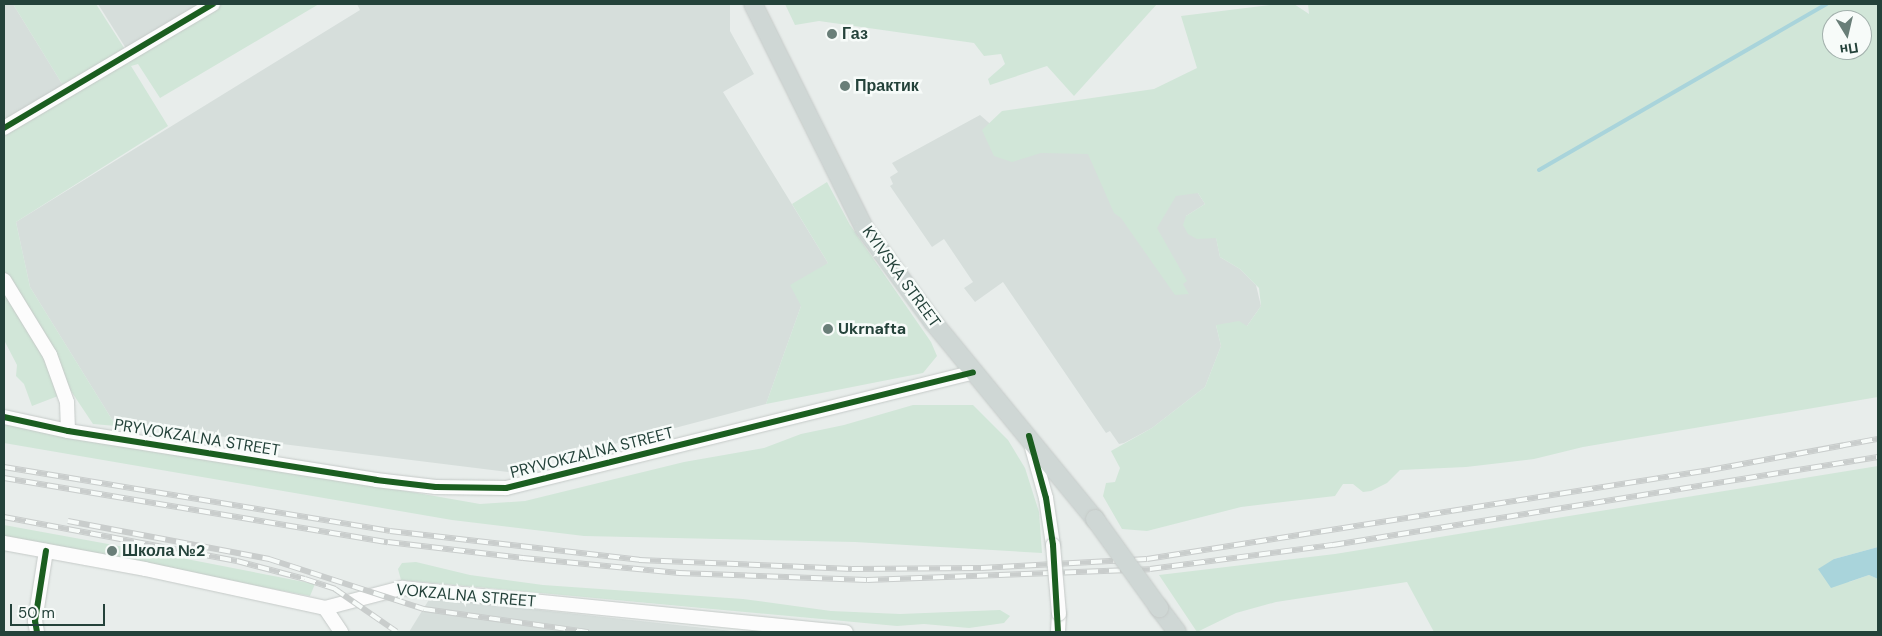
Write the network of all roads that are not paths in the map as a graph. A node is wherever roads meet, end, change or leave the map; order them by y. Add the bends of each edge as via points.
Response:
1 (213, 4) edge
2 (753, 4) edge
3 (4, 128) edge
4 (4, 280) edge
5 (973, 372) junction
6 (4, 417) edge
7 (68, 431) junction
8 (1029, 436) junction
9 (4, 543) edge
10 (46, 551) junction
11 (325, 608) junction
12 (37, 632) edge
13 (342, 632) edge
14 (846, 632) edge
15 (1058, 632) edge
16 (1177, 632) edge

1 - 3 street
2 - 5 main road, KYIVSKA STREET via 864,228
4 - 7 street via 50,354 67,402
5 - 7 street, PRYVOKZALNA STREET via 506,488 428,486
5 - 8 main road, KYIVSKA STREET
6 - 7 street, PRYVOKZALNA STREET
8 - 15 street, bridge via 1046,498 1053,545
8 - 16 main road, KYIVSKA STREET, bridge via 1095,519
9 - 10 street, VOKZALNA STREET
10 - 11 street, VOKZALNA STREET
10 - 12 street via 35,621
11 - 13 street
11 - 14 street, VOKZALNA STREET via 343,606 386,589 402,588

